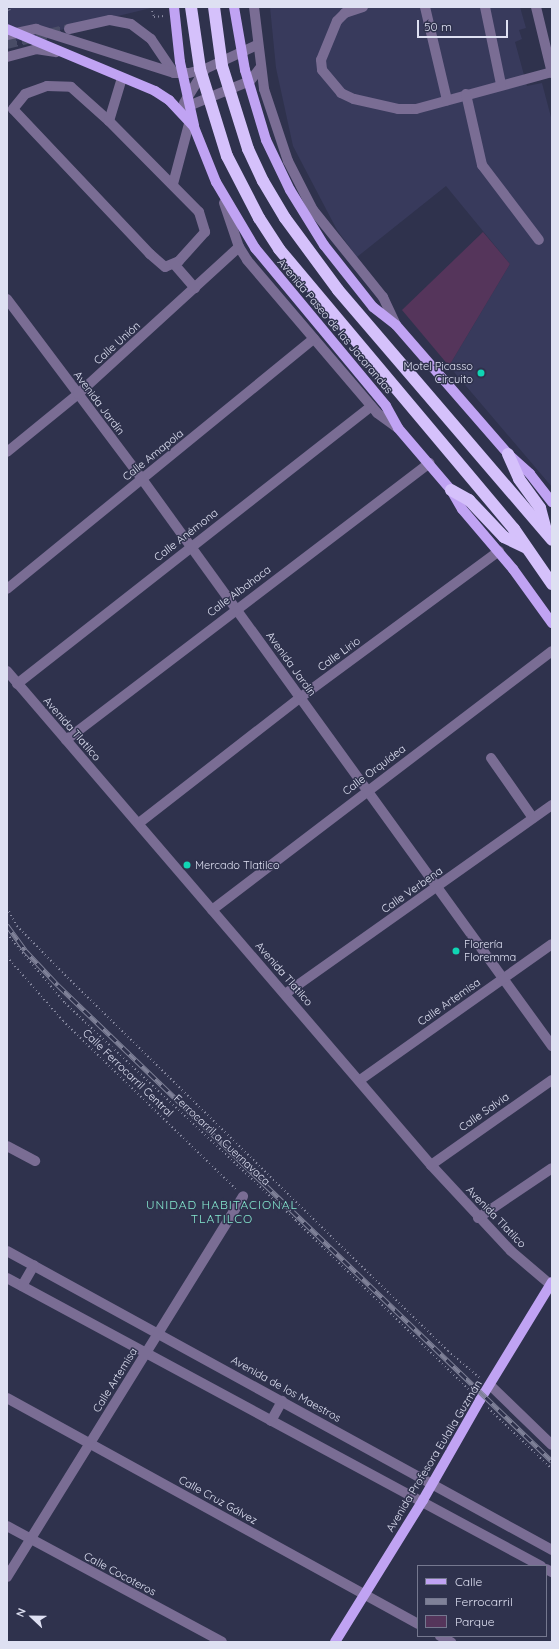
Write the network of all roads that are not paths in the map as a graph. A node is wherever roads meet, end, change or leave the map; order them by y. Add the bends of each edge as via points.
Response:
1 (174, 7) edge
2 (190, 7) edge
3 (214, 7) edge
4 (234, 7) edge
5 (254, 7) edge
6 (363, 7) edge
7 (425, 7) edge
8 (485, 7) edge
9 (536, 7) edge
10 (7, 29) edge
11 (69, 29) tunnel mouth
12 (7, 35) edge
13 (257, 45) junction
14 (7, 56) edge
15 (260, 68) junction
16 (205, 69) junction
17 (174, 73) junction
18 (552, 73) edge
19 (122, 78) junction
20 (501, 84) junction
21 (466, 94) junction
22 (447, 100) junction
23 (181, 109) junction
24 (109, 121) junction
25 (191, 126) junction
26 (173, 184) junction
27 (539, 240) dead end
28 (239, 248) junction
29 (174, 264) junction
30 (195, 288) junction
31 (7, 299) edge
32 (396, 325) junction
33 (314, 340) junction
34 (78, 394) junction
35 (371, 406) junction
36 (398, 428) junction
37 (7, 452) edge
38 (508, 454) junction
39 (429, 463) junction
40 (142, 479) junction
41 (452, 490) junction
42 (552, 502) edge
43 (549, 536) edge
44 (191, 547) junction
45 (530, 549) junction
46 (498, 551) junction
47 (552, 584) edge
48 (7, 589) edge
49 (236, 608) junction
50 (552, 623) edge
51 (552, 651) edge
52 (7, 671) edge
53 (17, 684) junction
54 (301, 697) junction
55 (66, 740) junction
56 (491, 758) dead end
57 (368, 789) junction
58 (552, 805) edge
59 (533, 818) junction
60 (139, 824) junction
61 (438, 886) junction
62 (212, 910) junction
63 (552, 944) edge
64 (504, 978) junction
65 (285, 994) junction
66 (552, 1046) edge
67 (360, 1080) junction
68 (552, 1080) edge
69 (7, 1146) edge
70 (35, 1161) dead end
71 (431, 1165) junction
72 (552, 1168) edge
73 (243, 1196) road end
74 (478, 1218) junction
75 (7, 1250) edge
76 (34, 1265) junction
77 (7, 1278) edge
78 (552, 1284) edge
79 (22, 1286) junction
80 (159, 1332) junction
81 (145, 1354) junction
82 (490, 1385) junction
83 (7, 1398) edge
84 (282, 1401) junction
85 (270, 1421) junction
86 (90, 1443) junction
87 (552, 1445) edge
88 (433, 1483) junction
89 (423, 1500) junction
90 (7, 1526) edge
91 (30, 1539) junction
92 (552, 1550) edge
93 (539, 1565) edge
94 (7, 1577) edge
95 (365, 1595) junction
96 (417, 1623) edge
97 (442, 1637) edge
98 (222, 1642) edge
99 (335, 1642) edge
100 (451, 1642) edge

1 - 25 main road, Avenida Paseo de las Jacarandas, bridge
2 - 45 highway, bridge via 200,68 227,156 259,218 280,249
3 - 43 highway, bridge via 222,66 248,149 285,218 338,290
4 - 32 main road, bridge via 245,70 266,140 293,196 324,245 373,307
5 - 13 street
6 - 22 street via 345,13 337,21 321,60 322,70 341,93 354,99 398,108 416,109
7 - 22 street
8 - 20 street
9 - 18 street
10 - 25 main road, bridge via 155,91 169,100
11 - 17 street via 110,20 131,24 151,39
12 - 17 street via 36,29
13 - 15 street
13 - 16 street
14 - 19 street via 46,50
15 - 23 street via 250,81
15 - 32 street via 280,141 302,191 323,225 382,297
16 - 17 street
16 - 23 street
18 - 20 street
19 - 23 street via 171,99
19 - 24 street
20 - 21 street
21 - 22 street
21 - 27 street via 482,165
23 - 25 street
24 - 26 street
24 - 29 street via 71,87 47,86 30,92 25,94 13,109 150,254 165,267
25 - 26 street
25 - 28 street via 232,219
25 - 36 main road, Avenida Paseo de las Jacarandas via 216,182 256,248 386,406
26 - 29 street via 199,212 205,232 190,251
28 - 30 street, Calle Unión
28 - 33 street
29 - 30 street
30 - 34 street, Calle Unión
31 - 34 street, Avenida Jardín
32 - 38 main road
33 - 35 street
33 - 40 street, Calle Amapola
34 - 37 street, Calle Unión
34 - 40 street, Avenida Jardín
35 - 36 street
35 - 44 street, Calle Anémona
36 - 39 main road, Avenida Paseo de las Jacarandas
38 - 42 main road via 530,474
38 - 43 highway via 519,479 540,508
39 - 41 main road, Avenida Paseo de las Jacarandas
39 - 49 street, Calle Albahaca
40 - 44 street, Avenida Jardín
40 - 48 street, Calle Amapola
41 - 45 highway via 469,500 504,537
41 - 46 main road, Avenida Paseo de las Jacarandas via 462,509
44 - 49 street, Avenida Jardín
44 - 53 street, Calle Anémona
45 - 47 highway
46 - 50 main road, Avenida Paseo de las Jacarandas
46 - 54 street, Calle Lirio
49 - 54 street, Avenida Jardín
49 - 55 street, Calle Albahaca
51 - 57 street, Calle Orquídea
52 - 53 street, Avenida Tlatilco
53 - 55 street, Avenida Tlatilco
54 - 57 street, Avenida Jardín
54 - 60 street, Calle Lirio
55 - 60 street, Avenida Tlatilco
56 - 59 street
57 - 61 street, Avenida Jardín
57 - 62 street, Calle Orquídea
58 - 59 street, Calle Verbena
59 - 61 street, Calle Verbena
60 - 62 street, Avenida Tlatilco
61 - 64 street, Avenida Jardín
61 - 65 street, Calle Verbena
62 - 65 street, Avenida Tlatilco
63 - 64 street, Calle Artemisa
64 - 66 street, Avenida Jardín
64 - 67 street, Calle Artemisa
65 - 67 street, Avenida Tlatilco
67 - 71 street, Avenida Tlatilco
68 - 71 street, Calle Salvia
69 - 70 street
71 - 74 street, Avenida Tlatilco
72 - 74 street
73 - 80 street, Calle Artemisa
74 - 78 street, Avenida Tlatilco via 511,1251
75 - 76 street, Avenida de los Maestros
76 - 79 street
76 - 80 street, Avenida de los Maestros
77 - 79 street
78 - 82 main road, Avenida Profesora Eulalia Guzmán
79 - 81 street
80 - 81 street, Calle Artemisa
80 - 84 street, Avenida de los Maestros
81 - 85 street
81 - 86 street, Calle Artemisa
82 - 87 street
82 - 88 main road, Avenida Profesora Eulalia Guzmán
83 - 86 street, Calle Cruz Gálvez
84 - 85 street
84 - 88 street, Avenida de los Maestros
85 - 89 street
86 - 91 street, Calle Artemisa
86 - 95 street, Calle Cruz Gálvez
88 - 89 main road, Avenida Profesora Eulalia Guzmán
88 - 92 street, Avenida de los Maestros
89 - 93 street
89 - 95 main road, Avenida Profesora Eulalia Guzmán
90 - 91 street, Calle Cocoteros
91 - 94 street, Calle Artemisa
91 - 98 street, Calle Cocoteros
95 - 96 street, Calle Cruz Gálvez
95 - 99 main road, Avenida Profesora Eulalia Guzmán
97 - 100 street

